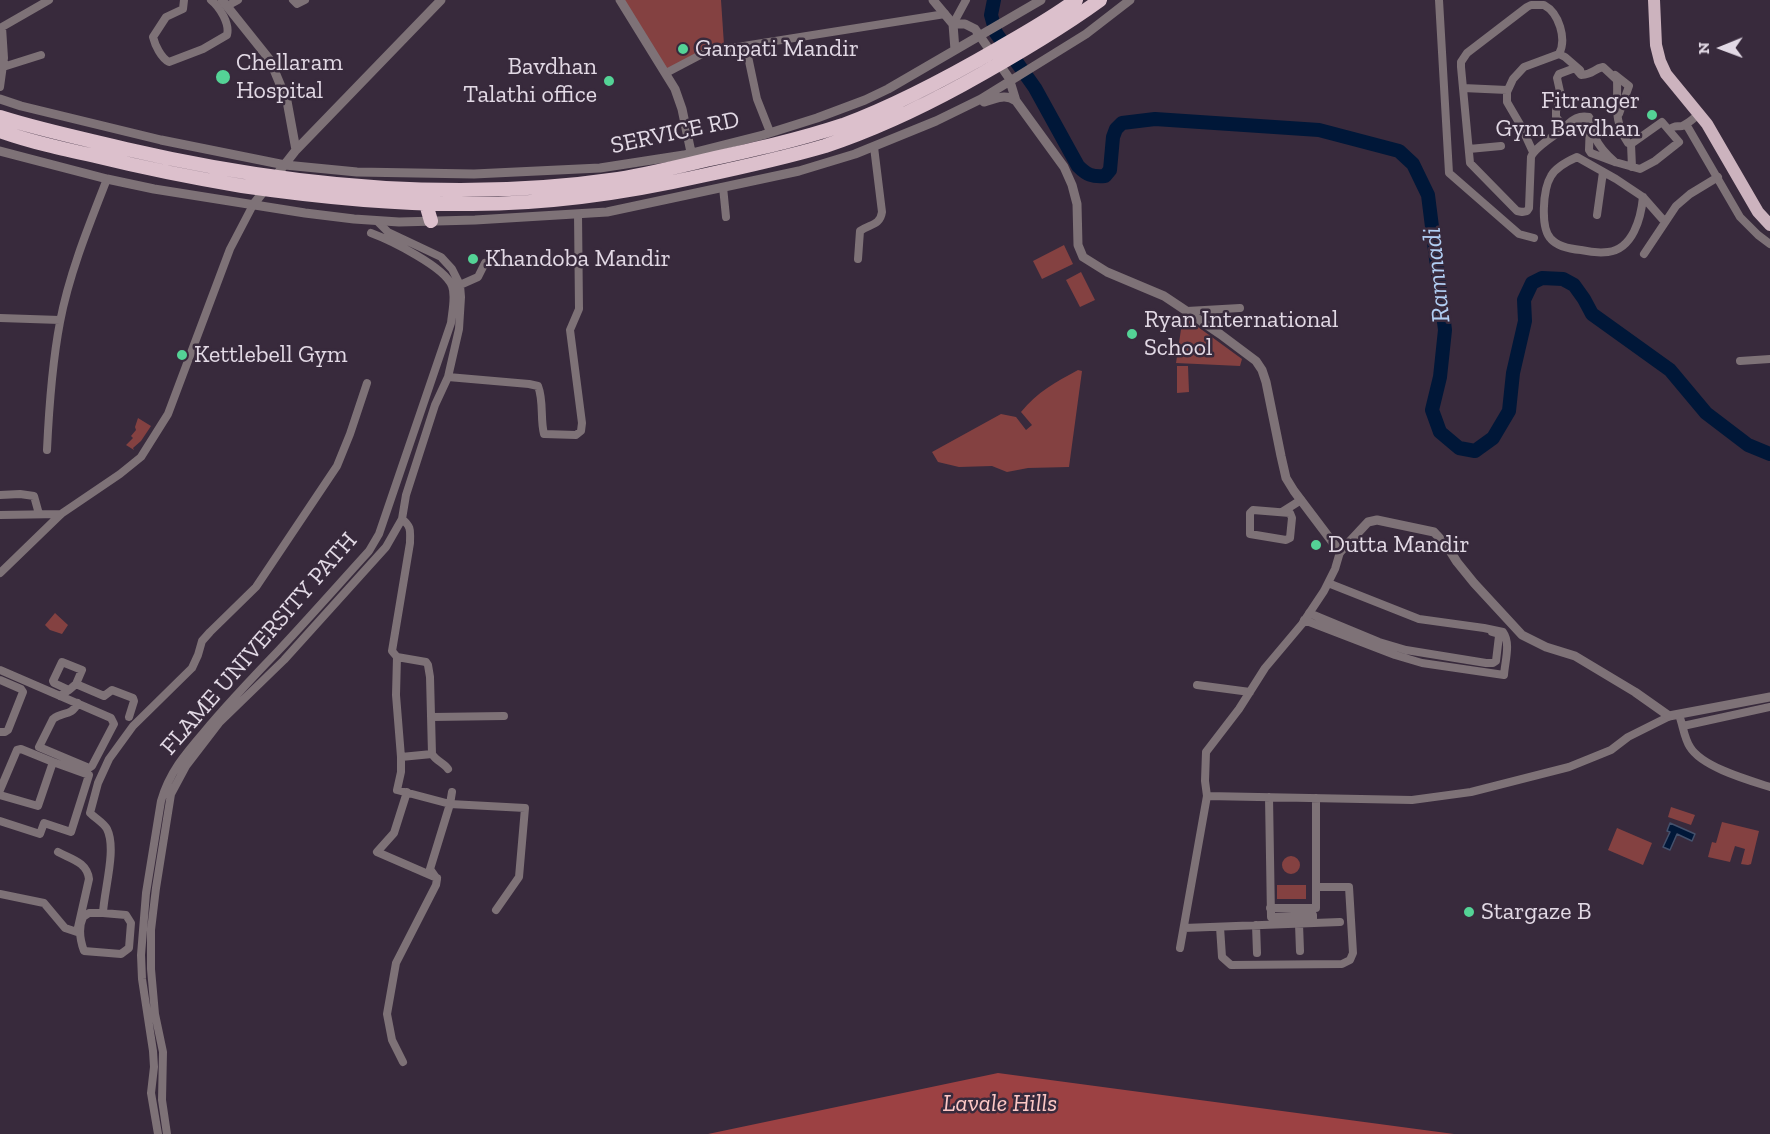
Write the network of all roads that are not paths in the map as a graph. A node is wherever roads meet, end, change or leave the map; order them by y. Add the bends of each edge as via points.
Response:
1 (49, 0) edge
2 (184, 0) edge
3 (211, 0) edge
4 (238, 0) edge
5 (293, 0) edge
6 (305, 0) edge
7 (441, 0) edge
8 (620, 0) edge
9 (933, 0) edge
10 (966, 0) edge
11 (1041, 0) edge
12 (1076, 0) edge
13 (1100, 0) edge
14 (1130, 0) edge
15 (1439, 0) edge
16 (1654, 0) edge
17 (224, 3) edge
18 (945, 14) junction
19 (953, 24) junction
20 (1024, 42) junction
21 (746, 47) junction
22 (955, 50) junction
23 (1559, 54) junction
24 (41, 56) dead end
25 (3, 67) junction
26 (666, 74) junction
27 (0, 87) edge
28 (1463, 88) junction
29 (1507, 90) junction
30 (0, 99) edge
31 (981, 99) junction
32 (1016, 100) junction
33 (1699, 114) junction
34 (0, 117) edge
35 (1617, 118) junction
36 (1684, 125) junction
37 (1669, 130) junction
38 (0, 131) edge
39 (770, 132) junction
40 (1675, 137) junction
41 (1631, 144) junction
42 (1501, 146) dead end
43 (873, 147) junction
44 (1468, 149) junction
45 (296, 150) junction
46 (0, 151) edge
47 (1533, 152) junction
48 (691, 153) junction
49 (1615, 162) junction
50 (285, 165) junction
51 (1632, 167) junction
52 (1604, 172) junction
53 (1718, 177) junction
54 (107, 179) junction
55 (245, 179) junction
56 (620, 186) junction
57 (723, 187) junction
58 (700, 193) junction
59 (401, 196) junction
60 (1643, 197) junction
61 (426, 204) junction
62 (253, 205) junction
63 (578, 214) junction
64 (1597, 215) dead end
65 (726, 217) dead end
66 (365, 219) junction
67 (377, 220) junction
68 (431, 221) junction
69 (1665, 222) junction
70 (1770, 225) edge
71 (384, 229) junction
72 (371, 232) junction
73 (1534, 238) dead end
74 (1770, 244) edge
75 (1644, 254) dead end
76 (858, 259) dead end
77 (485, 263) dead end
78 (460, 285) junction
79 (1240, 308) dead end
80 (1187, 311) junction
81 (0, 318) edge
82 (60, 320) junction
83 (1770, 359) edge
84 (1740, 362) dead end
85 (448, 377) junction
86 (367, 383) dead end
87 (47, 450) dead end
88 (0, 495) edge
89 (1301, 500) junction
90 (1282, 512) junction
91 (39, 514) junction
92 (61, 514) junction
93 (0, 515) edge
94 (402, 519) junction
95 (378, 535) junction
96 (389, 542) junction
97 (1340, 552) junction
98 (0, 573) edge
99 (1327, 585) junction
100 (1307, 617) junction
101 (398, 657) junction
102 (0, 670) edge
103 (0, 680) edge
104 (76, 684) junction
105 (1197, 685) dead end
106 (69, 690) junction
107 (1250, 692) junction
108 (60, 696) junction
109 (1770, 697) edge
110 (78, 703) junction
111 (1770, 708) edge
112 (504, 716) dead end
113 (1675, 716) junction
114 (129, 717) dead end
115 (432, 717) junction
116 (1683, 726) junction
117 (0, 732) edge
118 (432, 754) junction
119 (401, 757) junction
120 (53, 762) junction
121 (448, 769) dead end
122 (1770, 787) edge
123 (0, 790) edge
124 (408, 792) junction
125 (452, 792) dead end
126 (167, 793) junction
127 (0, 795) edge
128 (1207, 796) junction
129 (1269, 797) junction
130 (1316, 798) junction
131 (450, 804) junction
132 (0, 821) edge
133 (58, 852) dead end
134 (437, 879) junction
135 (1316, 886) junction
136 (0, 894) edge
137 (1270, 908) junction
138 (496, 910) dead end
139 (103, 913) junction
140 (1340, 922) dead end
141 (1313, 923) junction
142 (1299, 924) junction
143 (1256, 926) junction
144 (1220, 927) junction
145 (1184, 928) junction
146 (1180, 948) dead end
147 (1300, 951) dead end
148 (1257, 953) dead end
149 (403, 1062) dead end
150 (158, 1134) edge
151 (167, 1134) edge

1 - 25 street via 2,27
2 - 3 street via 183,9 166,17 153,37 169,62 227,35 227,26
4 - 17 street
5 - 6 street via 297,4
7 - 45 street
8 - 26 street
9 - 18 street
10 - 19 street
11 - 22 street, SERVICE RD
12 - 20 highway
13 - 20 highway via 1075,18
14 - 31 street via 1086,34
15 - 73 street via 1449,173 1519,234
16 - 33 main road via 1660,61
17 - 45 street via 270,60 287,101
18 - 19 street
18 - 21 street
19 - 22 street
19 - 32 street via 975,28 1009,78
20 - 56 highway via 981,66 768,154
21 - 26 street via 706,52
21 - 39 street via 757,99
22 - 39 street, SERVICE RD via 865,100
23 - 28 street via 1561,36 1553,12 1544,5 1531,5 1467,53 1461,62
23 - 29 street via 1524,67
23 - 35 street via 1582,72 1590,73 1603,66 1627,83 1629,88
24 - 25 street
25 - 27 street
26 - 48 street via 682,109
28 - 29 street
28 - 44 street
29 - 47 street via 1507,102
30 - 50 street, SERVICE RD via 165,141
31 - 32 street via 987,102 1009,96
31 - 43 street
32 - 80 street via 1064,167 1072,185 1077,204 1078,245 1083,257
33 - 36 street
33 - 70 main road via 1758,212
34 - 55 highway
35 - 41 street
35 - 49 street via 1617,80 1603,67 1589,75 1581,75 1575,68 1559,74 1559,122 1566,126 1576,118 1589,117 1595,138
36 - 37 street
36 - 40 street
36 - 53 street
37 - 40 street
37 - 41 street via 1659,122
38 - 55 highway via 158,171
39 - 48 street, SERVICE RD
40 - 51 street via 1679,142 1663,155 1640,169
41 - 51 street
42 - 44 street
43 - 57 street via 800,171
43 - 76 street via 881,216 876,224 860,231
44 - 47 street via 1472,166 1522,212 1529,208
45 - 50 street
46 - 54 street
47 - 49 street via 1582,118 1590,122 1591,153
48 - 50 street, SERVICE RD via 616,167 474,174 357,172
48 - 58 street
49 - 51 street
50 - 62 street
52 - 60 street
52 - 60 street via 1577,157 1551,176 1544,218 1548,236 1556,244 1611,252 1628,242 1642,210
52 - 64 street
53 - 69 street via 1690,194
53 - 74 street via 1740,217
54 - 62 street
54 - 82 street via 80,249
55 - 59 highway via 309,182
56 - 59 highway
56 - 61 highway via 522,202
57 - 58 street
57 - 65 street
58 - 63 street via 622,210
59 - 61 highway
60 - 69 street
61 - 68 highway
62 - 66 street
62 - 92 street via 230,249 168,414 155,435 141,457
63 - 68 street
63 - 85 street via 579,309 570,330 580,431 576,435 544,434 538,386
66 - 67 street
66 - 72 street
67 - 68 street
67 - 71 street
69 - 75 street
71 - 72 street
71 - 78 street via 441,257
72 - 95 street, FLAME UNIVERSITY PATH via 436,267 453,287 452,323
77 - 78 street via 478,278
78 - 85 street via 459,329
79 - 80 street
80 - 89 street via 1262,370 1286,478
81 - 82 street
82 - 87 street via 51,378
83 - 84 street
85 - 94 street via 435,405
86 - 139 street via 337,466 256,587 202,641 192,668 133,726 103,770 90,813 106,826 111,842
88 - 91 street via 34,496
89 - 90 street
89 - 97 street
90 - 90 street via 1251,511 1250,534 1288,540 1292,515
91 - 92 street
91 - 93 street
92 - 98 street
94 - 96 street
94 - 101 street via 409,524 410,536 392,646
95 - 96 street
95 - 126 street, FLAME UNIVERSITY PATH via 369,551 189,749 171,773
96 - 126 street via 284,660 219,723
97 - 99 street
97 - 113 street via 1368,522 1377,520 1434,532 1474,584 1522,635 1575,656
99 - 100 street
99 - 100 street via 1414,620 1499,634 1496,661 1486,663 1406,650
99 - 100 street via 1419,619 1503,632 1507,638 1503,675 1422,663
100 - 107 street
101 - 115 street via 428,665
101 - 119 street via 396,695
102 - 108 street
103 - 117 street via 21,688 23,693 8,730
104 - 106 street
104 - 106 street via 82,670 62,662 53,681
104 - 114 street via 104,696 112,690 133,698
105 - 107 street
106 - 108 street
107 - 128 street via 1206,752
108 - 110 street
109 - 113 street
110 - 110 street via 75,710 53,719 39,747 89,768 114,724 111,718
111 - 116 street
112 - 115 street
113 - 116 street
113 - 130 street via 1569,767 1471,792 1412,800
115 - 118 street
116 - 122 street via 1689,746 1699,756 1734,775
118 - 119 street
118 - 121 street
119 - 124 street via 398,790
120 - 123 street via 17,750
120 - 127 street via 38,806
120 - 132 street via 89,775 70,832 44,823 40,834
124 - 131 street
124 - 134 street via 394,833 377,852
125 - 131 street
126 - 150 street, FLAME UNIVERSITY PATH via 146,893 141,955 153,1051 151,1093
126 - 151 street, FLAME UNIVERSITY PATH via 151,939
128 - 129 street
128 - 145 street
129 - 130 street
129 - 137 street
130 - 135 street
131 - 134 street via 430,869
131 - 138 street via 525,808 519,877
133 - 136 street via 88,870 77,932 65,928 45,903
134 - 149 street via 396,963 387,1014 392,1040
135 - 137 street via 1316,908
135 - 144 street via 1349,887 1353,953 1342,964 1231,965 1222,957
137 - 141 street via 1271,917 1313,915
139 - 139 street via 129,918 129,948 121,954 84,951 80,940 83,917
140 - 141 street
141 - 142 street
142 - 143 street
142 - 147 street
143 - 144 street
143 - 148 street
144 - 145 street
145 - 146 street

